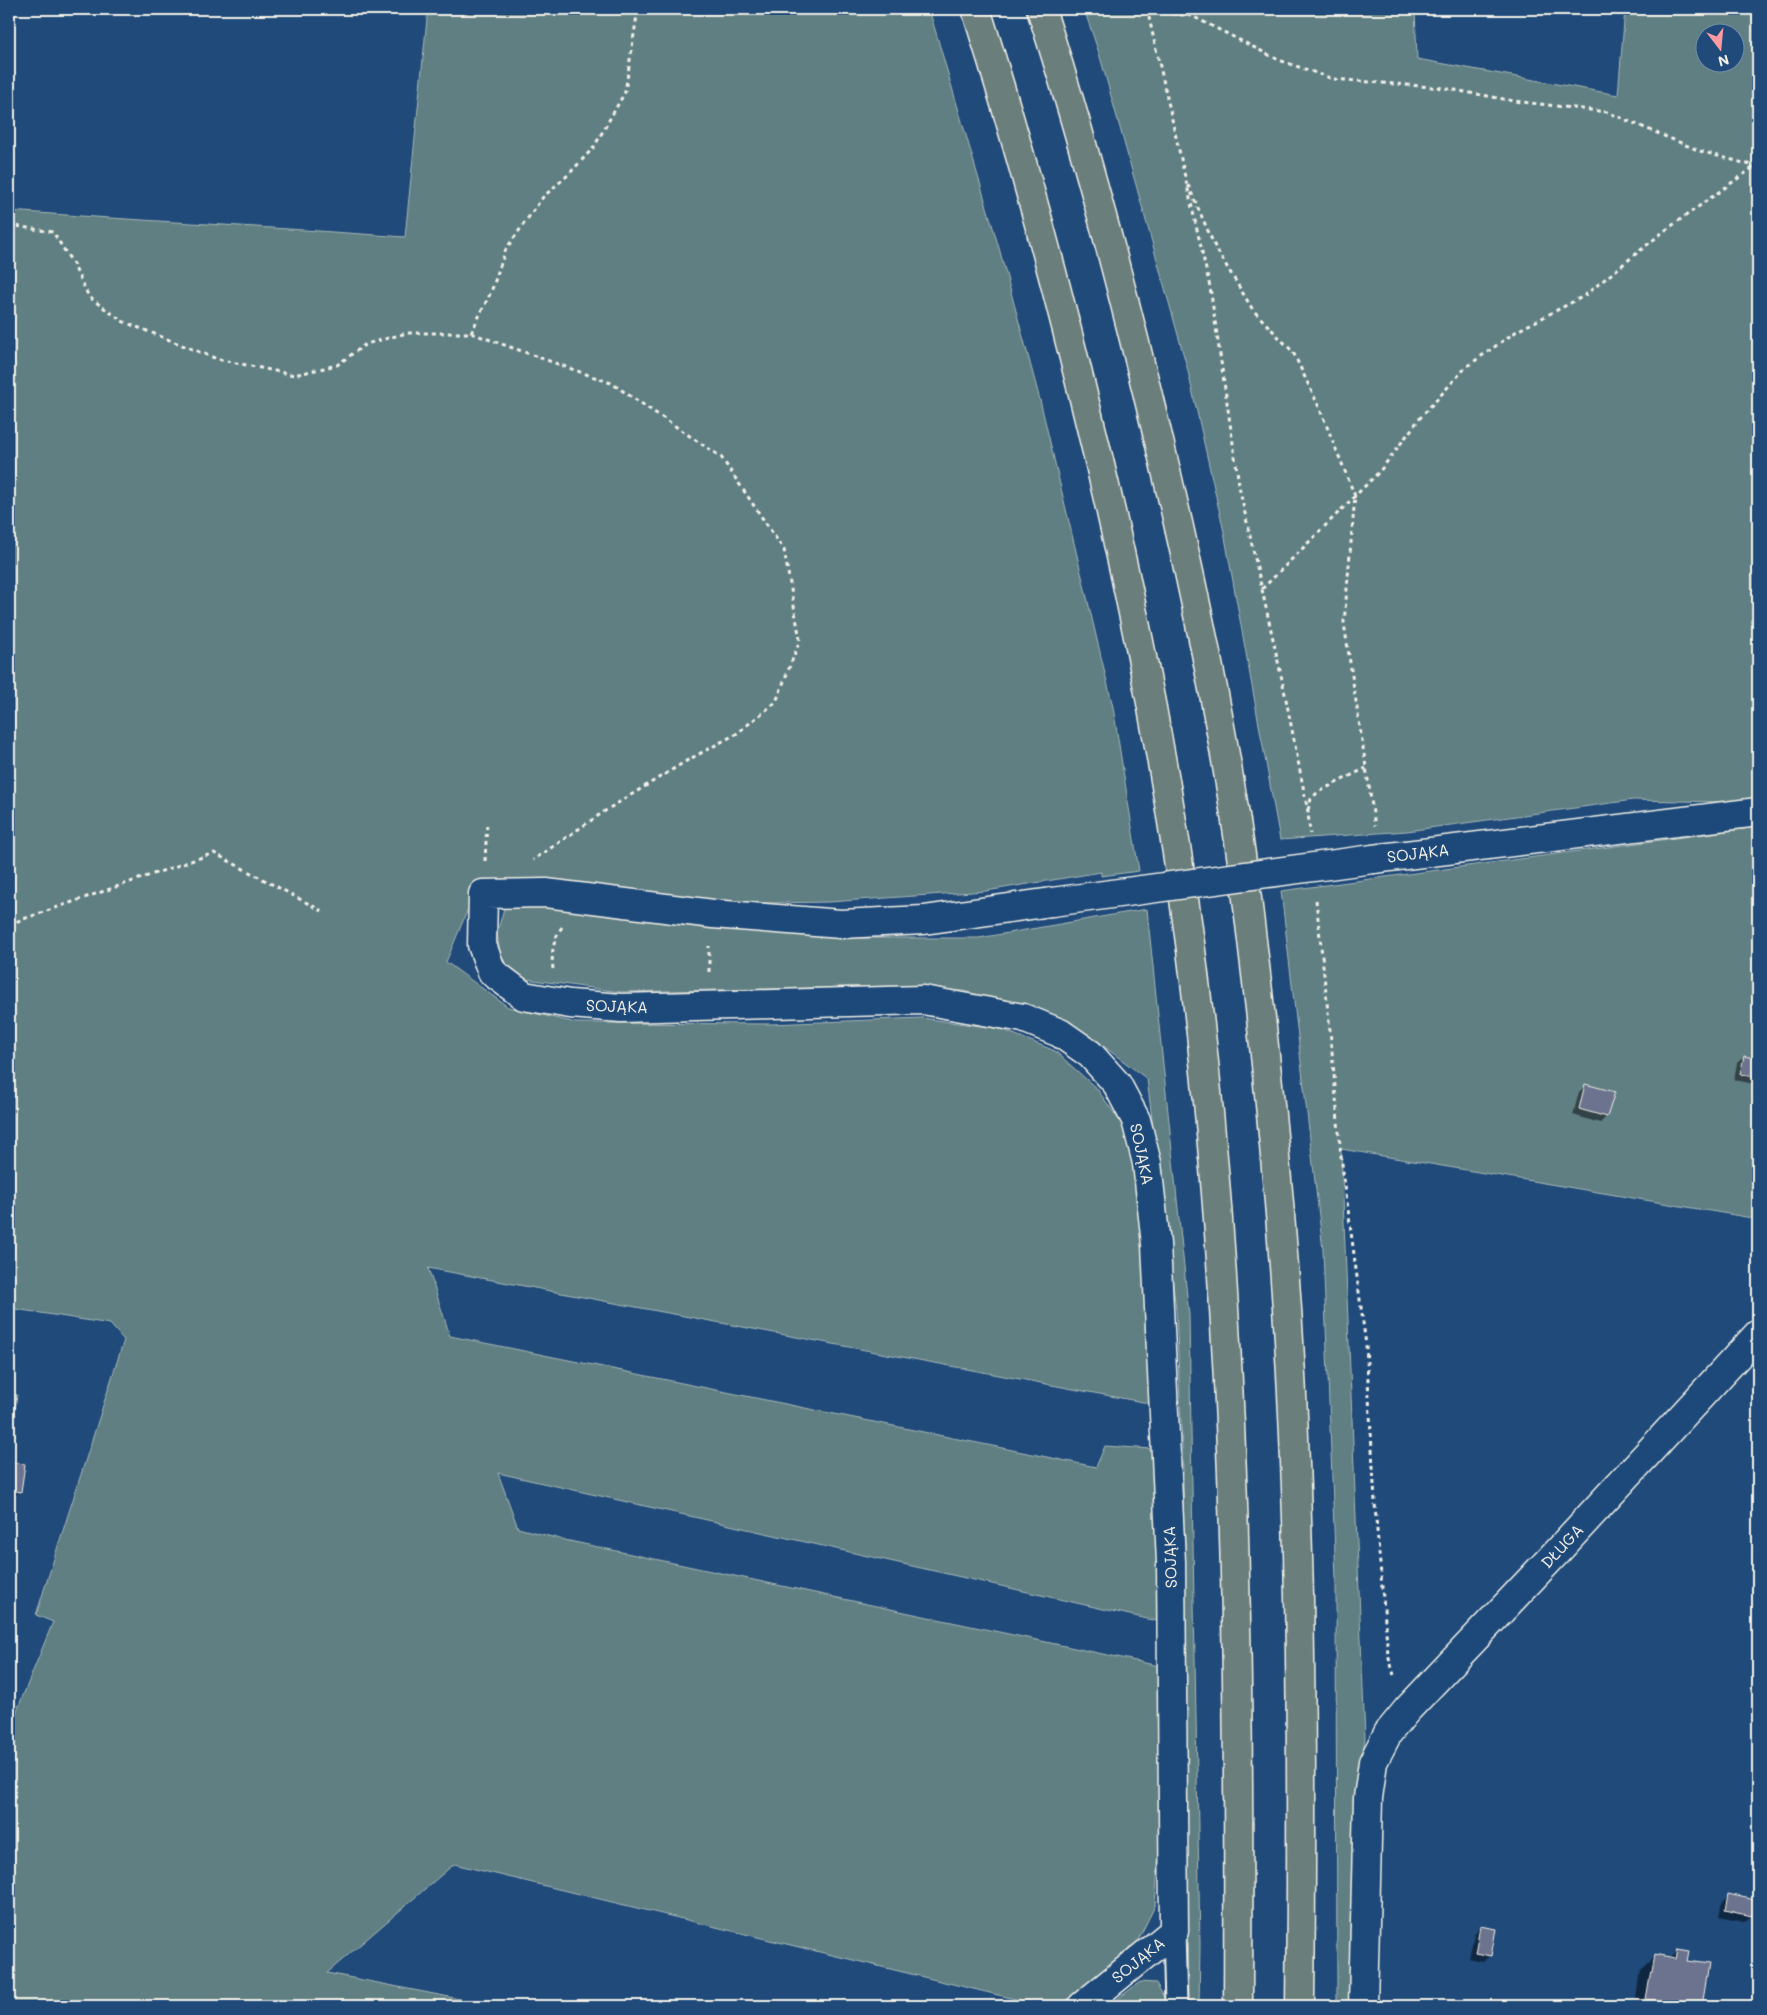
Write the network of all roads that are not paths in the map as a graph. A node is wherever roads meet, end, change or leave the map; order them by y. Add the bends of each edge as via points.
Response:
1 (976, 9) edge
2 (1041, 9) edge
3 (1758, 812) edge
4 (1758, 1334) edge
5 (1174, 1931) junction
6 (1082, 2006) edge
7 (1176, 2006) edge
8 (1238, 2006) edge
9 (1300, 2006) edge
10 (1363, 2006) edge

1 - 8 highway via 1061,304 1118,538 1167,793 1191,955 1218,1221 1233,1474 1239,1819
2 - 9 highway via 1125,300 1177,518 1227,771 1252,936 1280,1214 1296,1474 1301,1638
3 - 5 street, SOJĄKA, bridge via 1373,859 924,920 841,924 713,914 546,893 483,894 482,945 492,972 524,996 622,1008 923,1000 1023,1018 1060,1032 1090,1054 1118,1084 1136,1120 1147,1163 1156,1254 1171,1562
4 - 10 street, DŁUGA via 1388,1733 1373,1762 1368,1808
5 - 6 street, SOJĄKA
5 - 7 lane

